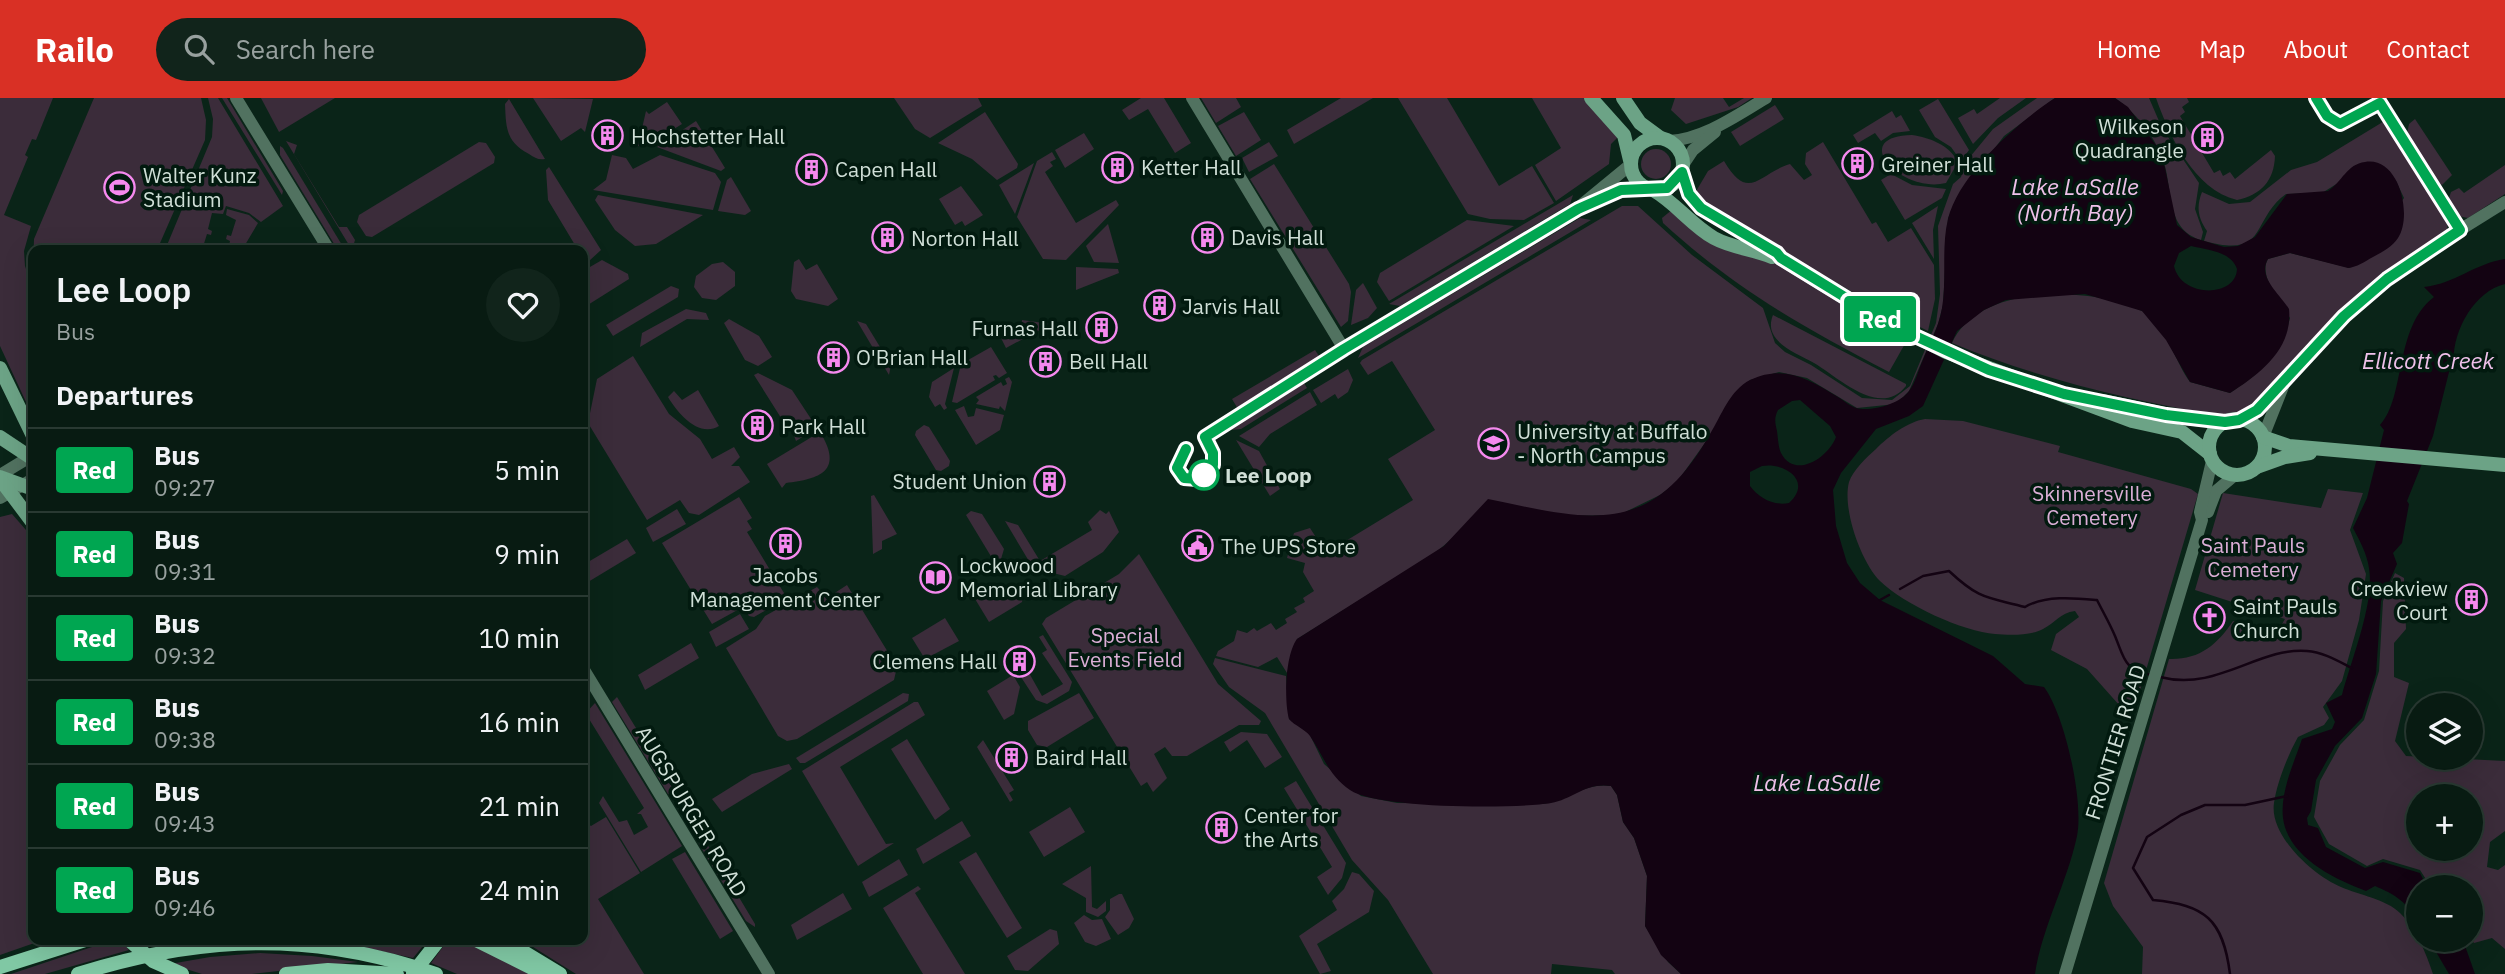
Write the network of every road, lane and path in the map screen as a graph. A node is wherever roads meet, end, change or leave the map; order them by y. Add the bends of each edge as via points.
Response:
1 (236, 98) edge
2 (1192, 98) edge
3 (1591, 98) edge
4 (1623, 98) edge
5 (1766, 98) edge
6 (1726, 122) junction
7 (1664, 139) junction
8 (1630, 163) junction
9 (1682, 168) junction
10 (1649, 189) junction
11 (2505, 202) edge
12 (1578, 209) junction
13 (326, 245) edge
14 (1781, 258) junction
15 (0, 368) edge
16 (2284, 384) junction
17 (2064, 394) junction
18 (2232, 421) junction
19 (28, 426) edge
20 (0, 437) edge
21 (2263, 437) junction
22 (2321, 448) junction
23 (28, 454) edge
24 (2211, 458) junction
25 (28, 460) edge
26 (2503, 463) edge
27 (2257, 467) junction
28 (2235, 475) junction
29 (0, 477) edge
30 (28, 484) edge
31 (28, 485) edge
32 (5, 495) edge
33 (28, 518) edge
34 (2202, 520) junction
35 (588, 676) edge
36 (62, 945) edge
37 (67, 945) edge
38 (135, 945) edge
39 (226, 945) edge
40 (299, 945) edge
41 (435, 945) edge
42 (486, 945) edge
43 (512, 945) edge
44 (53, 949) junction
45 (0, 967) edge
46 (78, 974) edge
47 (182, 974) edge
48 (286, 974) edge
49 (397, 974) edge
50 (412, 974) edge
51 (436, 974) edge
52 (544, 974) edge
53 (560, 974) edge
54 (769, 974) edge
55 (2065, 974) edge

1 - 13 street
2 - 12 street via 1344,349
3 - 8 main road via 1624,135
4 - 7 main road via 1640,123
5 - 6 street
6 - 7 street via 1684,139
6 - 9 street via 1693,150
7 - 8 main road via 1641,142
7 - 9 main road via 1679,150
8 - 10 main road via 1634,178
8 - 12 street
9 - 10 main road via 1671,186
9 - 14 main road via 1696,204
10 - 12 street via 1621,190
10 - 14 main road via 1671,201 1714,238
11 - 16 street via 2387,279 2344,316
14 - 17 main road via 1907,333 1969,362
15 - 19 main road
16 - 18 street via 2257,410
16 - 21 street
17 - 18 main road via 2166,415
17 - 24 main road via 2132,421 2182,432
18 - 21 main road via 2252,424
18 - 24 main road via 2211,437
20 - 23 main road
21 - 22 main road via 2285,445
21 - 27 main road via 2264,451
22 - 26 main road
22 - 27 main road
24 - 28 main road via 2223,472
24 - 34 street, FRONTIER ROAD
25 - 29 street
27 - 28 main road
28 - 34 street, FRONTIER ROAD via 2216,491
29 - 30 main road
29 - 32 main road
31 - 32 street
32 - 33 main road
34 - 55 street, FRONTIER ROAD
35 - 54 street, AUGSPURGER ROAD
36 - 44 main road
37 - 44 main road
38 - 47 main road via 153,961
39 - 46 main road via 177,948
40 - 51 main road via 372,954
41 - 50 main road
42 - 52 main road
43 - 53 main road
44 - 45 main road
48 - 49 main road via 328,970

